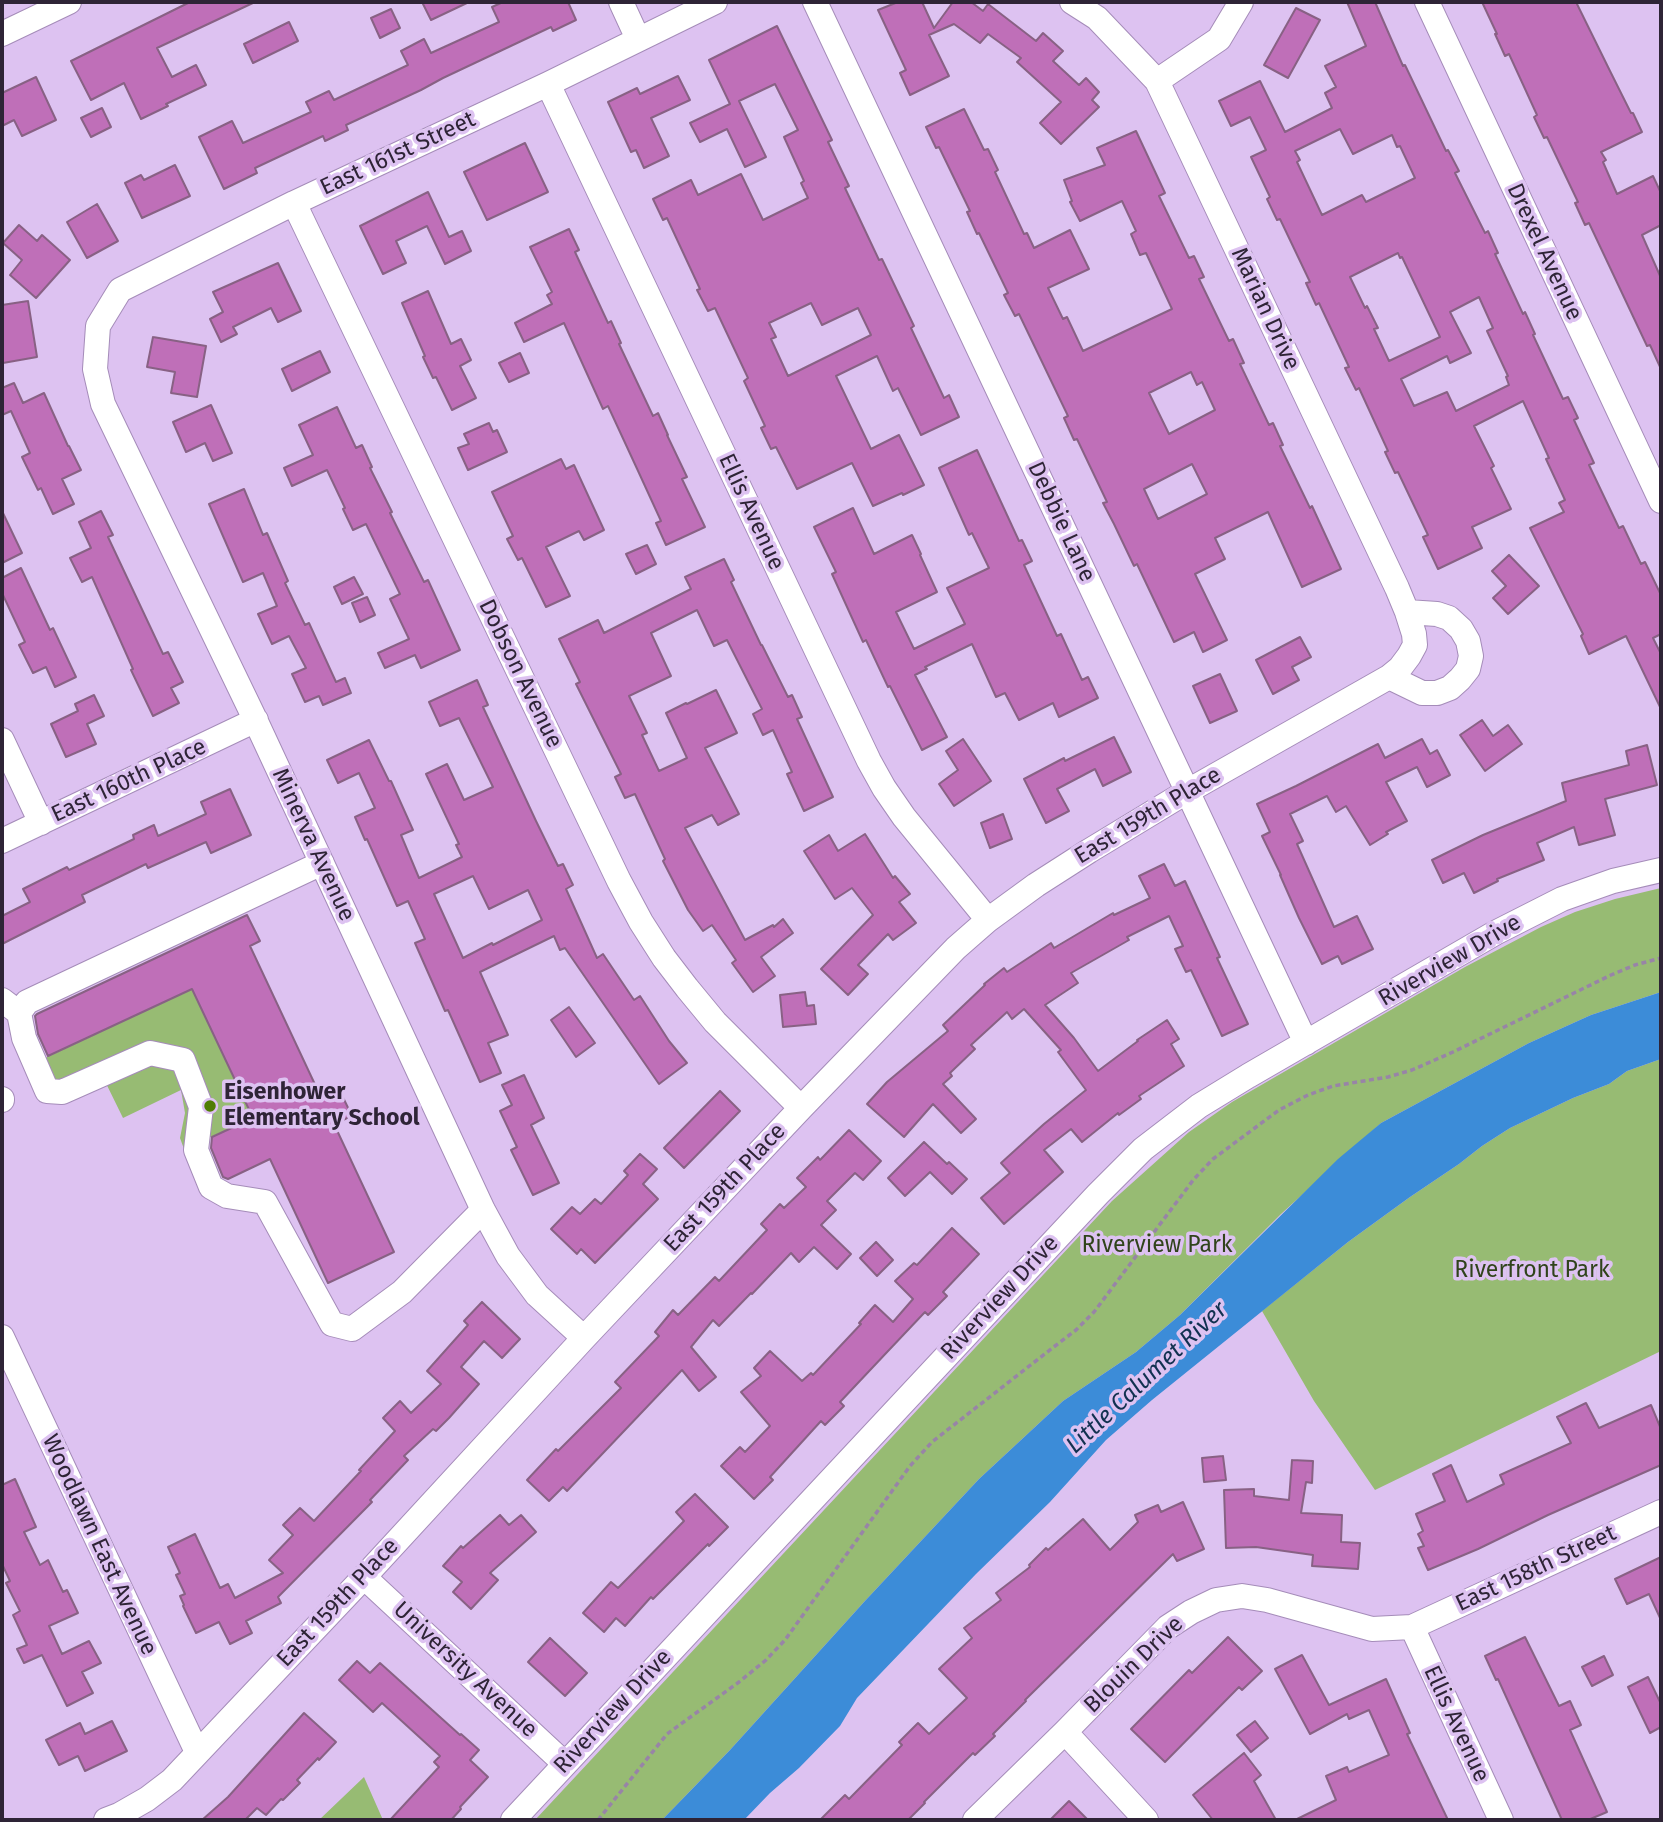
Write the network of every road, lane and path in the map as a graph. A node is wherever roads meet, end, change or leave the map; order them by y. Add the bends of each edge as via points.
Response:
1 (69, 2) edge
2 (621, 2) edge
3 (715, 2) edge
4 (816, 2) edge
5 (1072, 2) edge
6 (1241, 2) edge
7 (1427, 2) edge
8 (2, 34) edge
9 (638, 39) junction
10 (1157, 81) junction
11 (548, 83) junction
12 (294, 203) junction
13 (98, 326) joint
14 (1661, 501) edge
15 (1407, 611) junction
16 (1415, 645) joint
17 (1389, 677) junction
18 (256, 720) junction
19 (2, 740) edge
20 (1188, 792) junction
21 (41, 823) junction
22 (2, 841) edge
23 (322, 863) junction
24 (1661, 870) edge
25 (988, 920) junction
26 (1661, 958) edge
27 (16, 1005) edge
28 (1306, 1043) junction
29 (801, 1108) junction
30 (483, 1210) junction
31 (2, 1337) edge
32 (584, 1338) junction
33 (1661, 1512) edge
34 (364, 1577) junction
35 (1412, 1627) junction
36 (1065, 1732) junction
37 (197, 1752) junction
38 (565, 1764) junction
39 (106, 1820) edge
40 (513, 1820) edge
41 (598, 1820) edge
42 (975, 1820) edge
43 (1146, 1820) edge
44 (1501, 1820) edge

1 - 8 street
2 - 9 street
3 - 9 street, East 161st Street
4 - 20 street, Debbie Lane
5 - 10 street, Marian Drive via 1097,18
6 - 10 street via 1219,39
7 - 14 street, Drexel Avenue
9 - 11 street, East 161st Street
10 - 15 street, Marian Drive
11 - 12 street, East 161st Street
11 - 25 street, Ellis Avenue via 869,761 904,817
12 - 13 street, East 161st Street via 120,290
12 - 29 street, Dobson Avenue via 642,922 715,1022
13 - 18 street, Minerva Avenue via 95,369 103,404
15 - 16 street, Marian Drive
15 - 17 street via 1437,614 1461,629 1471,656 1468,669 1450,688 1437,693 1422,693
16 - 17 street, East 159th Place
17 - 20 street, East 159th Place
18 - 21 street, East 160th Place
18 - 23 street, Minerva Avenue
19 - 21 street
20 - 25 street, East 159th Place via 1089,851
20 - 28 street, Debbie Lane
21 - 22 street, East 160th Place
23 - 27 street
23 - 30 street, Minerva Avenue
24 - 28 street, Riverview Drive via 1562,899
25 - 29 street, East 159th Place via 922,980
26 - 41 path via 1611,975 1412,1070 1308,1095 1279,1110 1213,1159 1094,1312 932,1442 903,1475 785,1640 739,1682 667,1734
27 - 30 street via 23,1038 47,1091 62,1092 150,1053 183,1060 201,1107 196,1150 211,1187 227,1196 265,1202 332,1324 352,1329 402,1292
28 - 38 street, Riverview Drive via 1199,1106 1143,1149
29 - 32 street, East 159th Place
30 - 32 street, Minerva Avenue via 508,1256 537,1295
31 - 37 street, Woodlawn East Avenue
32 - 34 street, East 159th Place
33 - 35 street, East 158th Street
34 - 37 street, East 159th Place
34 - 38 street, University Avenue
35 - 36 street, Blouin Drive via 1372,1629 1267,1600 1216,1600 1168,1627
35 - 44 street, Ellis Avenue
36 - 42 street, Blouin Drive
36 - 43 street
37 - 39 street, East 159th Place via 147,1799
38 - 40 street, Riverview Drive

